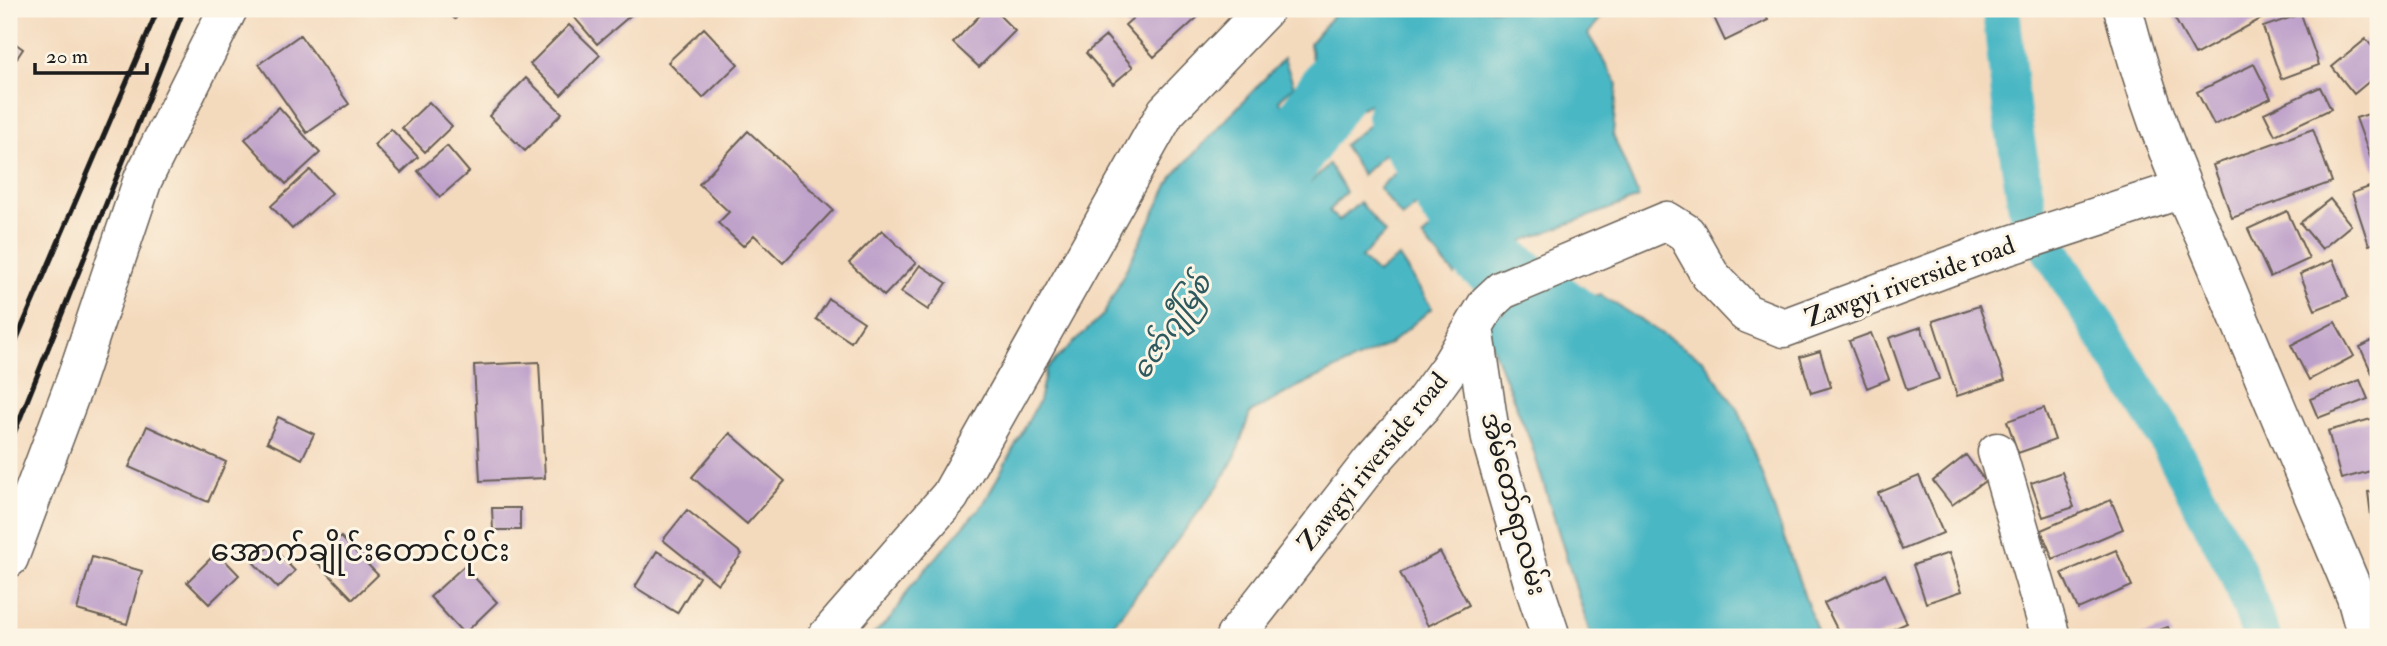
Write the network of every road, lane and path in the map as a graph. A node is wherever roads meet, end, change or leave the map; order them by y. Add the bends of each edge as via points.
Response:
1 (228, 9) edge
2 (1265, 9) edge
3 (2123, 9) edge
4 (2182, 189) junction
5 (1474, 327) junction
6 (1997, 452) dead end
7 (9, 558) edge
8 (2367, 597) edge
9 (827, 637) edge
10 (1235, 637) edge
11 (1551, 637) edge
12 (2051, 637) edge
13 (2367, 637) edge

1 - 7 street via 143,179 76,379
2 - 9 street via 1166,112 950,496
3 - 4 street via 2138,68
4 - 5 street, Zawgyi riverside road via 1983,254 1784,328 1746,313 1710,275 1686,233 1667,221 1502,290
4 - 8 street
5 - 10 street, Zawgyi riverside road via 1422,405 1371,462
5 - 11 street, အိမ်တော်ရာလမ်း via 1490,439
6 - 12 street
8 - 13 street

